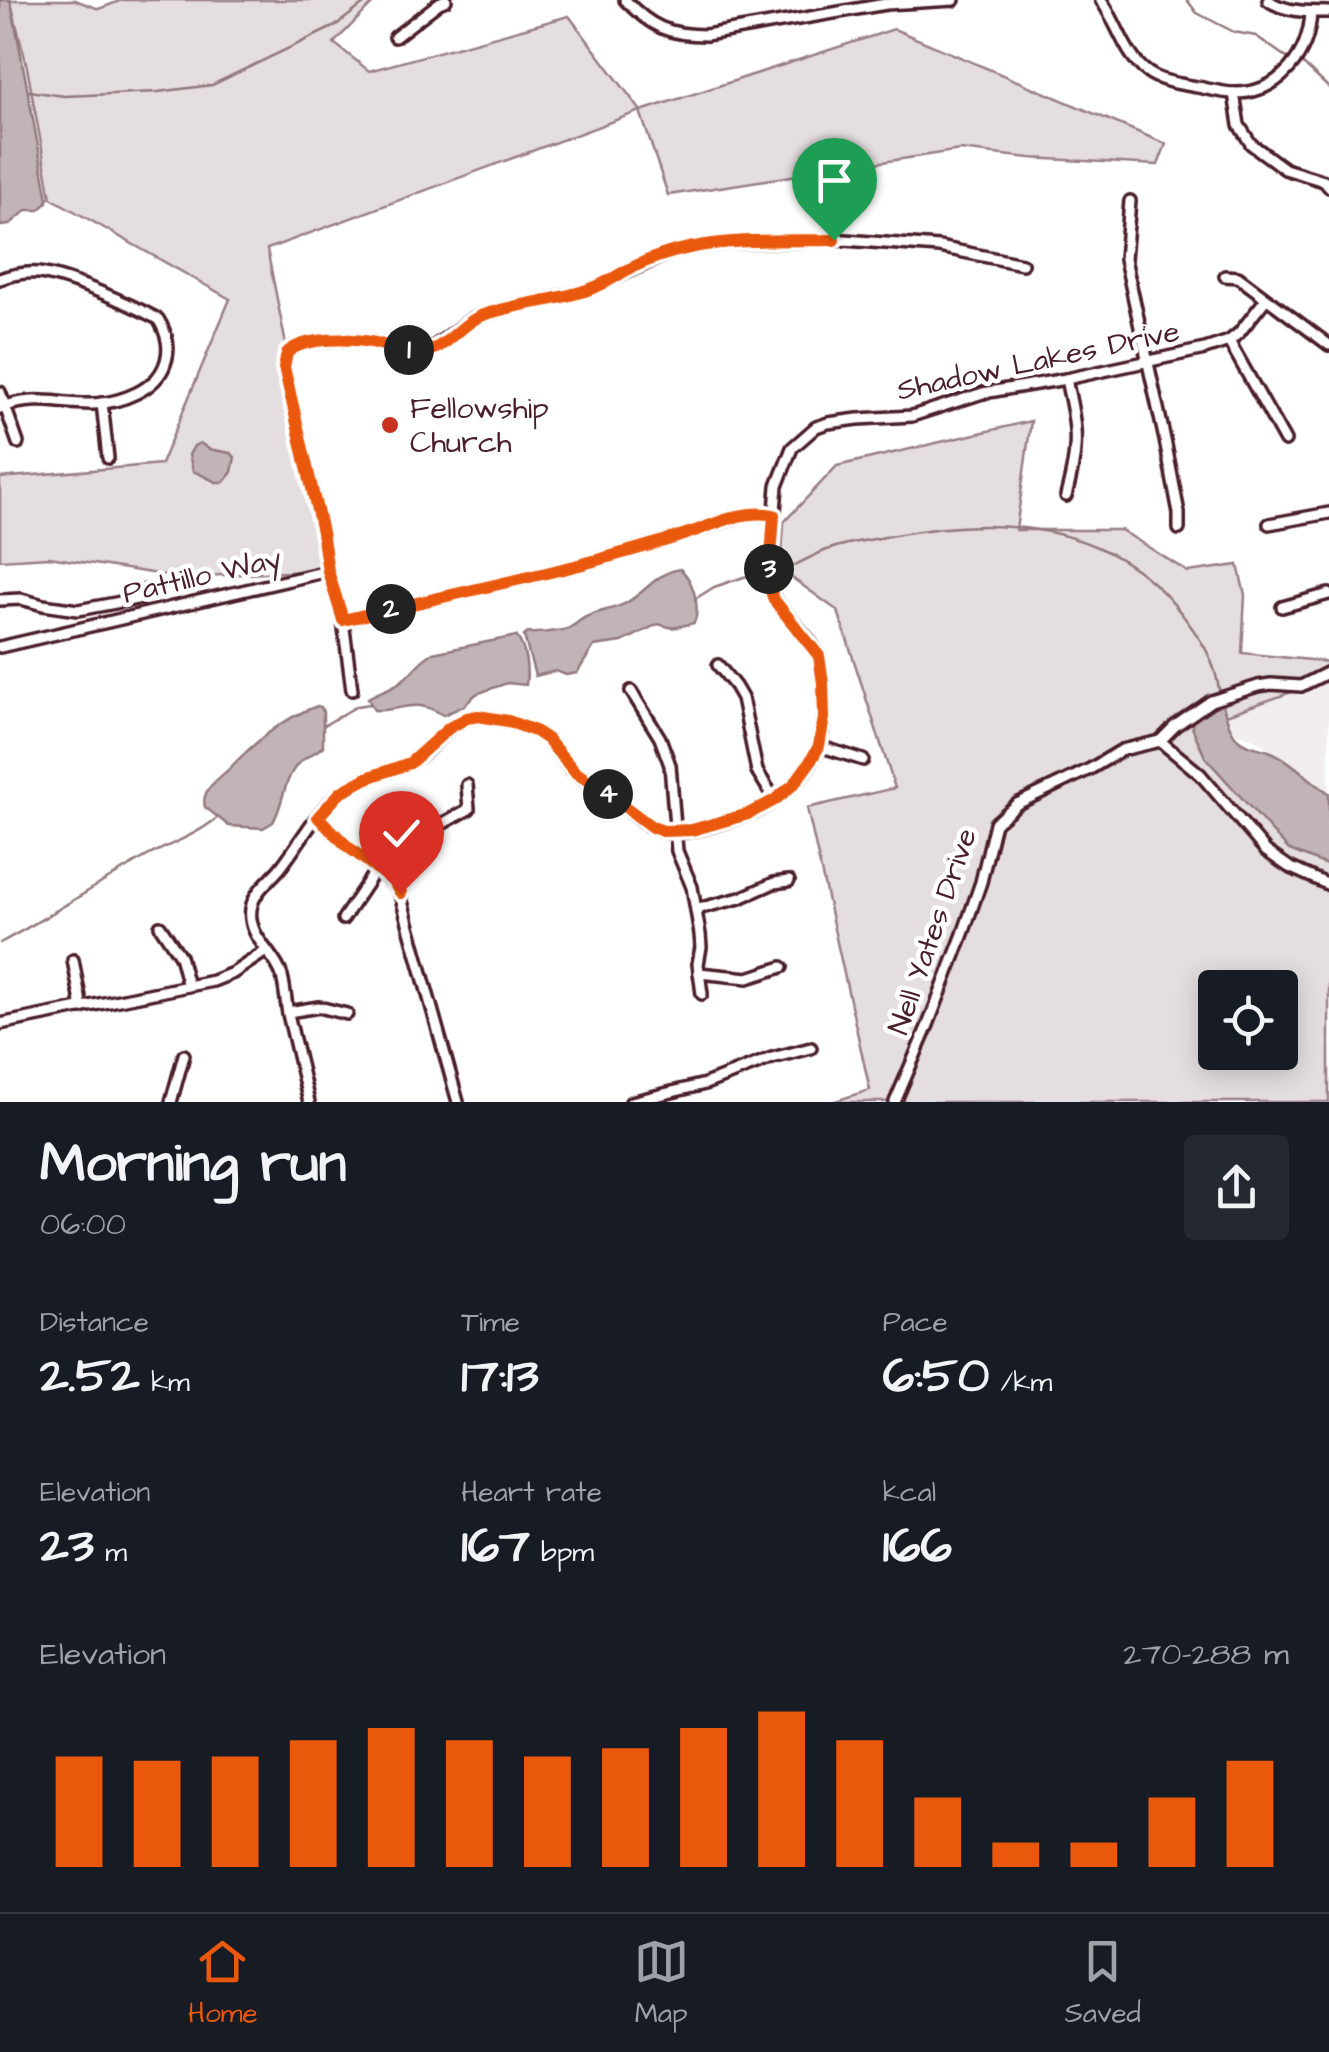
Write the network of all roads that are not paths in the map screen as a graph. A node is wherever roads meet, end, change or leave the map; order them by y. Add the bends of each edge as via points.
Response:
1 (446, 0) edge
2 (625, 0) edge
3 (832, 0) edge
4 (954, 0) edge
5 (1101, 0) edge
6 (1268, 0) edge
7 (1310, 12) junction
8 (1329, 12) edge
9 (836, 13) junction
10 (394, 37) dead end
11 (1234, 94) junction
12 (1329, 188) edge
13 (1130, 201) dead end
14 (1022, 264) dead end
15 (1225, 276) dead end
16 (0, 279) edge
17 (1266, 299) junction
18 (1229, 340) junction
19 (1329, 346) edge
20 (1148, 362) junction
21 (1066, 379) junction
22 (0, 392) edge
23 (102, 403) junction
24 (2, 407) edge
25 (1285, 441) dead end
26 (18, 443) dead end
27 (108, 458) dead end
28 (1066, 496) dead end
29 (1329, 512) edge
30 (774, 515) junction
31 (1268, 524) dead end
32 (1180, 529) dead end
33 (328, 571) junction
34 (146, 590) dead end
35 (1329, 594) edge
36 (0, 600) edge
37 (1282, 607) dead end
38 (343, 620) junction
39 (0, 647) edge
40 (718, 666) dead end
41 (1329, 672) edge
42 (352, 690) dead end
43 (631, 691) dead end
44 (1160, 741) junction
45 (819, 746) junction
46 (864, 760) dead end
47 (466, 785) dead end
48 (775, 800) junction
49 (318, 817) junction
50 (675, 832) junction
51 (376, 868) junction
52 (789, 881) dead end
53 (1329, 885) edge
54 (696, 908) junction
55 (343, 920) dead end
56 (160, 926) dead end
57 (266, 951) junction
58 (73, 960) dead end
59 (782, 968) dead end
60 (699, 973) junction
61 (188, 986) junction
62 (702, 994) dead end
63 (82, 1008) junction
64 (288, 1012) junction
65 (347, 1014) dead end
66 (0, 1024) edge
67 (810, 1048) dead end
68 (184, 1055) dead end
69 (171, 1102) edge
70 (310, 1102) edge
71 (458, 1102) edge
72 (631, 1102) edge
73 (895, 1102) edge

1 - 10 street
2 - 9 street via 646,22 682,36
3 - 9 street
4 - 9 street
5 - 11 street via 1148,72
6 - 7 street
7 - 8 street
7 - 11 street via 1299,58 1277,80
11 - 12 street via 1238,124 1251,144 1285,169
13 - 20 street via 1126,259
14 - 33 street, Pattillo Way via 939,247 845,240 711,244 672,252 588,290 473,318 428,351 344,340 298,345 284,367
15 - 17 street via 1238,276
16 - 23 street via 39,273 158,320 168,342 158,378
17 - 18 street
17 - 19 street
18 - 20 street, Shadow Lakes Drive
18 - 25 street
20 - 21 street, Shadow Lakes Drive
20 - 32 street
21 - 28 street via 1078,433
21 - 30 street, Shadow Lakes Drive via 983,393 912,416 816,428 792,448
22 - 24 street
23 - 24 street via 38,400
23 - 27 street
24 - 26 street
29 - 31 street
30 - 38 street via 747,514 576,566
30 - 45 street, Shadow Lakes Drive via 769,585 819,656
33 - 38 street
33 - 39 street, Pattillo Way
34 - 36 street via 142,598 78,610
35 - 37 street
38 - 42 street
40 - 48 street via 742,698 758,771
41 - 44 street via 1301,686 1258,686 1211,701
43 - 50 street via 670,765
44 - 53 street via 1200,774 1266,851
44 - 73 street, Nell Yates Drive via 1122,750 1017,804 995,823 975,900
45 - 46 street
45 - 48 street, Shadow Lakes Drive
47 - 51 street via 469,809 400,842
48 - 50 street, Shadow Lakes Drive via 748,814
49 - 50 street via 341,792 410,763 449,728 478,716 535,731 583,779 652,827
49 - 51 street
49 - 57 street via 254,899 252,924
50 - 54 street
51 - 55 street
51 - 71 street via 401,893
52 - 54 street
54 - 60 street
56 - 61 street via 180,956
57 - 61 street via 233,973
57 - 64 street via 282,975
58 - 63 street
59 - 60 street via 748,978
60 - 62 street
61 - 63 street
63 - 66 street
64 - 65 street via 319,1006
64 - 70 street
67 - 72 street
68 - 69 street

